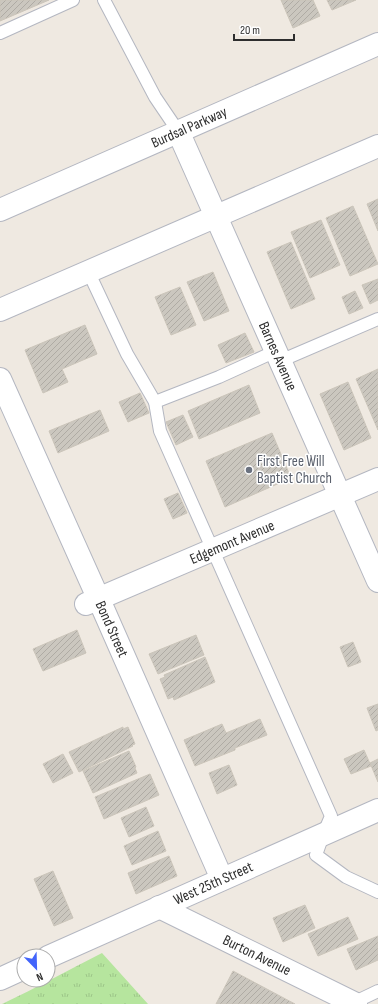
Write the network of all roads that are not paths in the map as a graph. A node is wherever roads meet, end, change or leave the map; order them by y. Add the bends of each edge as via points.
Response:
1 (73, 0) edge
2 (104, 0) edge
3 (0, 33) edge
4 (378, 44) edge
5 (178, 131) junction
6 (378, 146) edge
7 (0, 210) edge
8 (216, 216) junction
9 (88, 271) junction
10 (0, 310) edge
11 (378, 319) edge
12 (278, 356) junction
13 (0, 379) edge
14 (154, 402) junction
15 (378, 479) edge
16 (340, 495) junction
17 (212, 550) junction
18 (378, 581) edge
19 (92, 601) junction
20 (378, 810) edge
21 (323, 835) junction
22 (222, 879) junction
23 (378, 892) edge
24 (159, 906) junction
25 (56, 953) edge
26 (16, 972) edge
27 (0, 979) edge
28 (378, 991) edge
29 (354, 1003) edge

1 - 3 lane
2 - 5 lane via 155,97
4 - 5 street, Burdsal Parkway
5 - 7 street, Burdsal Parkway
5 - 8 street, Barnes Avenue
6 - 8 street
8 - 9 street
8 - 12 street, Barnes Avenue
9 - 10 street
9 - 14 lane via 127,354
11 - 12 lane
12 - 14 lane
12 - 16 street, Barnes Avenue
13 - 19 street, Bond Street
14 - 17 lane via 160,431
15 - 16 street, Edgemont Avenue
16 - 17 street, Edgemont Avenue
16 - 18 street, Barnes Avenue
17 - 19 street, Edgemont Avenue
17 - 21 lane via 331,816
19 - 22 street, Bond Street
20 - 21 street, West 25th Street
21 - 22 street, West 25th Street
21 - 23 lane via 316,855 346,877
22 - 24 street, West 25th Street
24 - 25 street, West 25th Street
24 - 29 street, Burton Avenue
26 - 27 street
28 - 29 lane

